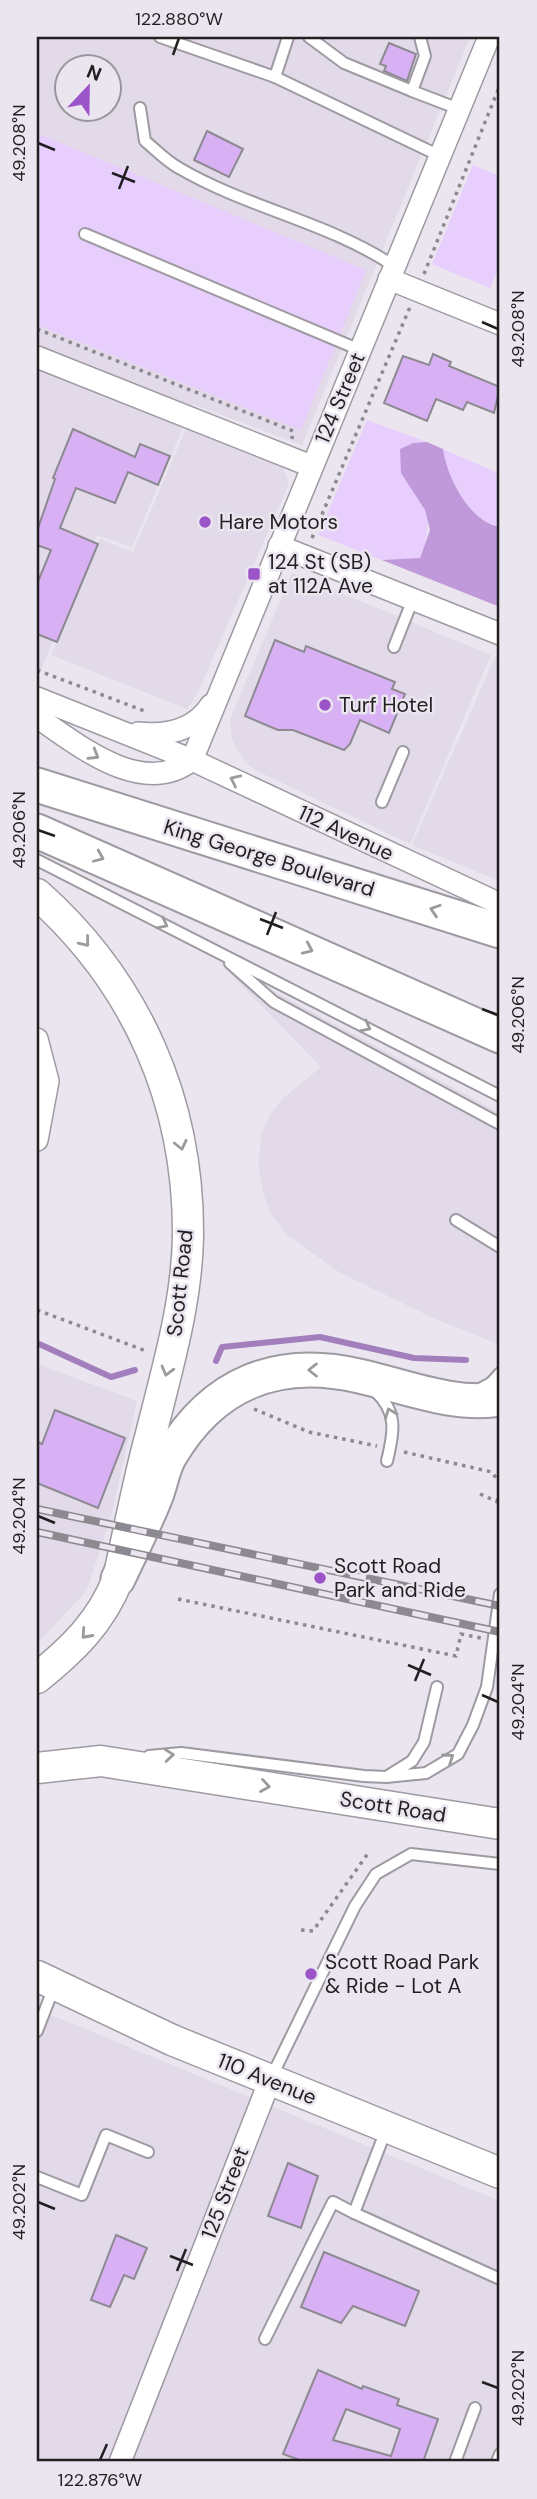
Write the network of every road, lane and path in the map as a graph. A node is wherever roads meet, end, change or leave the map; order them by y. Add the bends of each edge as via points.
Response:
1 (160, 37) edge
2 (288, 37) edge
3 (309, 37) edge
4 (420, 37) edge
5 (489, 37) edge
6 (275, 77) junction
7 (500, 85) edge
8 (412, 90) junction
9 (141, 108) dead end
10 (459, 110) junction
11 (440, 156) junction
12 (85, 234) dead end
13 (392, 272) junction
14 (421, 281) dead end
15 (412, 302) dead end
16 (500, 324) edge
17 (37, 329) edge
18 (360, 350) junction
19 (37, 357) edge
20 (290, 444) dead end
21 (312, 466) junction
22 (310, 544) dead end
23 (279, 546) junction
24 (413, 599) junction
25 (500, 634) edge
26 (394, 647) dead end
27 (37, 670) edge
28 (218, 694) junction
29 (37, 698) edge
30 (37, 717) edge
31 (159, 717) dead end
32 (122, 731) junction
33 (402, 752) dead end
34 (192, 760) junction
35 (37, 785) edge
36 (382, 802) dead end
37 (37, 831) edge
38 (37, 860) edge
39 (37, 894) edge
40 (500, 904) edge
41 (500, 931) edge
42 (218, 951) junction
43 (500, 1036) edge
44 (37, 1039) edge
45 (500, 1096) edge
46 (500, 1124) edge
47 (37, 1140) edge
48 (456, 1220) dead end
49 (500, 1247) edge
50 (37, 1310) edge
51 (150, 1353) dead end
52 (500, 1373) edge
53 (358, 1375) junction
54 (460, 1399) junction
55 (500, 1399) edge
56 (250, 1407) dead end
57 (378, 1446) dead end
58 (404, 1452) dead end
59 (387, 1461) dead end
60 (500, 1485) edge
61 (480, 1494) dead end
62 (499, 1502) edge
63 (118, 1578) junction
64 (500, 1594) edge
65 (178, 1599) dead end
66 (494, 1640) junction
67 (37, 1678) edge
68 (437, 1686) dead end
69 (487, 1688) junction
70 (500, 1690) edge
71 (101, 1761) junction
72 (37, 1768) edge
73 (386, 1777) junction
74 (500, 1824) edge
75 (369, 1852) dead end
76 (500, 1864) edge
77 (301, 1930) dead end
78 (46, 1980) edge
79 (37, 2031) edge
80 (270, 2080) junction
81 (387, 2127) junction
82 (148, 2152) dead end
83 (500, 2173) edge
84 (37, 2177) edge
85 (355, 2213) junction
86 (500, 2279) edge
87 (265, 2339) dead end
88 (475, 2408) dead end
89 (500, 2454) edge
90 (120, 2462) edge
91 (455, 2462) edge
92 (497, 2462) edge

1 - 6 lane
2 - 6 lane
3 - 8 lane via 344,63
4 - 8 lane via 425,56
5 - 10 street, 124 Street
6 - 11 lane
7 - 14 path
8 - 10 lane
9 - 13 lane via 145,141 177,167 349,239
10 - 11 street, 124 Street
11 - 13 street, 124 Street
12 - 18 lane
13 - 16 street
13 - 18 street, 124 Street
15 - 22 path
17 - 20 path via 293,431
18 - 21 street, 124 Street
19 - 21 street
21 - 23 street, 124 Street
23 - 24 street
23 - 28 street, 124 Street
24 - 25 street
24 - 26 lane
27 - 31 path
28 - 32 street via 201,717 176,732
28 - 34 street, 124 Street
29 - 32 street, 112 Avenue
30 -> 34 street via 98,758 125,770 171,770
32 - 34 street, 112 Avenue
33 - 36 lane
40 -> 34 street, 112 Avenue
41 -> 35 main road, King George Boulevard
37 -> 43 main road
38 -> 42 lane
39 -> 63 main road, Scott Road via 68,922 119,986 152,1048 183,1152 188,1237 179,1310
42 -> 45 lane
42 - 46 lane via 274,1002
44 - 47 street via 48,1081
48 - 49 lane
50 - 51 path
52 - 54 lane
53 - 54 main road
59 -> 53 lane via 392,1413
53 -> 63 main road via 286,1371 253,1378 222,1396 192,1422 168,1458
54 - 55 main road
56 - 57 path via 309,1432
58 - 60 path via 492,1472
60 - 62 path
61 - 62 path
63 -> 67 main road, Scott Road via 96,1624
64 - 66 lane
65 - 66 path via 456,1656 461,1634
66 - 69 lane
68 - 73 lane via 424,1742 412,1761
69 - 70 lane
73 -> 69 lane via 426,1773 458,1754
71 - 72 main road, Scott Road
71 -> 73 lane via 181,1754
71 -> 74 main road, Scott Road
75 - 77 path via 313,1931
76 - 80 lane via 411,1854 376,1874 355,1906
78 - 79 lane
78 - 80 main road, 110 Avenue
80 - 81 main road, 110 Avenue
80 - 90 street, 125 Street
81 - 83 main road, 110 Avenue
81 - 85 lane
82 - 84 lane via 106,2135 82,2195
85 - 86 lane
85 - 87 lane via 332,2202
88 - 91 lane
89 - 92 lane

